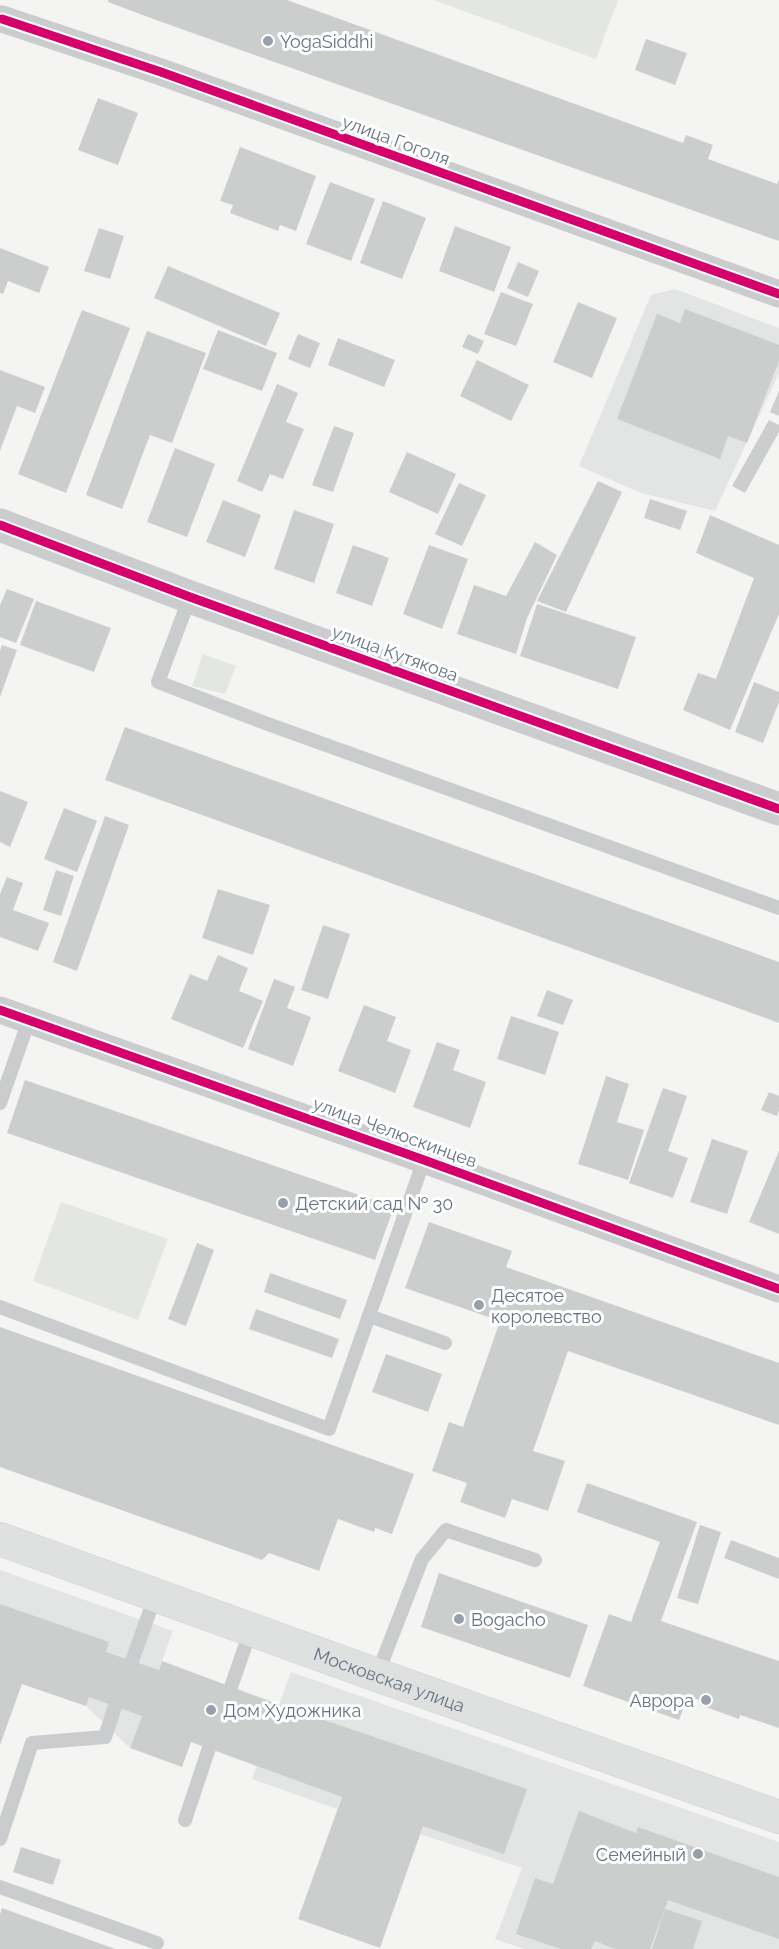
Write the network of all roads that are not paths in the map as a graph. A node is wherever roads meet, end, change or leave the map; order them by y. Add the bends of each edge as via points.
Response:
1 (4, 14) edge
2 (779, 294) edge
3 (0, 525) edge
4 (190, 597) junction
5 (779, 809) edge
6 (779, 908) edge
7 (0, 1010) edge
8 (29, 1020) junction
9 (0, 1103) edge
10 (424, 1160) junction
11 (779, 1288) edge
12 (0, 1307) edge
13 (369, 1316) junction
14 (445, 1343) dead end
15 (0, 1539) edge
16 (535, 1560) dead end
17 (156, 1594) junction
18 (251, 1629) junction
19 (132, 1661) dead end
20 (377, 1675) junction
21 (231, 1687) dead end
22 (115, 1706) dead end
23 (208, 1748) dead end
24 (779, 1817) edge
25 (184, 1820) dead end
26 (0, 1839) edge
27 (0, 1887) edge
28 (157, 1943) dead end

1 - 2 street, улица Гоголя
3 - 4 street, улица Кутякова
4 - 5 street, улица Кутякова
4 - 6 lane via 158,682
7 - 8 street, улица Челюскинцев
8 - 9 lane
8 - 10 street, улица Челюскинцев
10 - 11 street, улица Челюскинцев
10 - 13 lane
12 - 13 lane via 329,1429
13 - 14 lane
15 - 17 main road, Московская улица
16 - 20 lane via 446,1530 422,1559
17 - 18 main road, Московская улица
17 - 19 lane
18 - 20 main road, Московская улица
18 - 21 lane
20 - 24 main road, Московская улица
22 - 26 lane via 105,1737 32,1743
23 - 25 lane
27 - 28 lane

